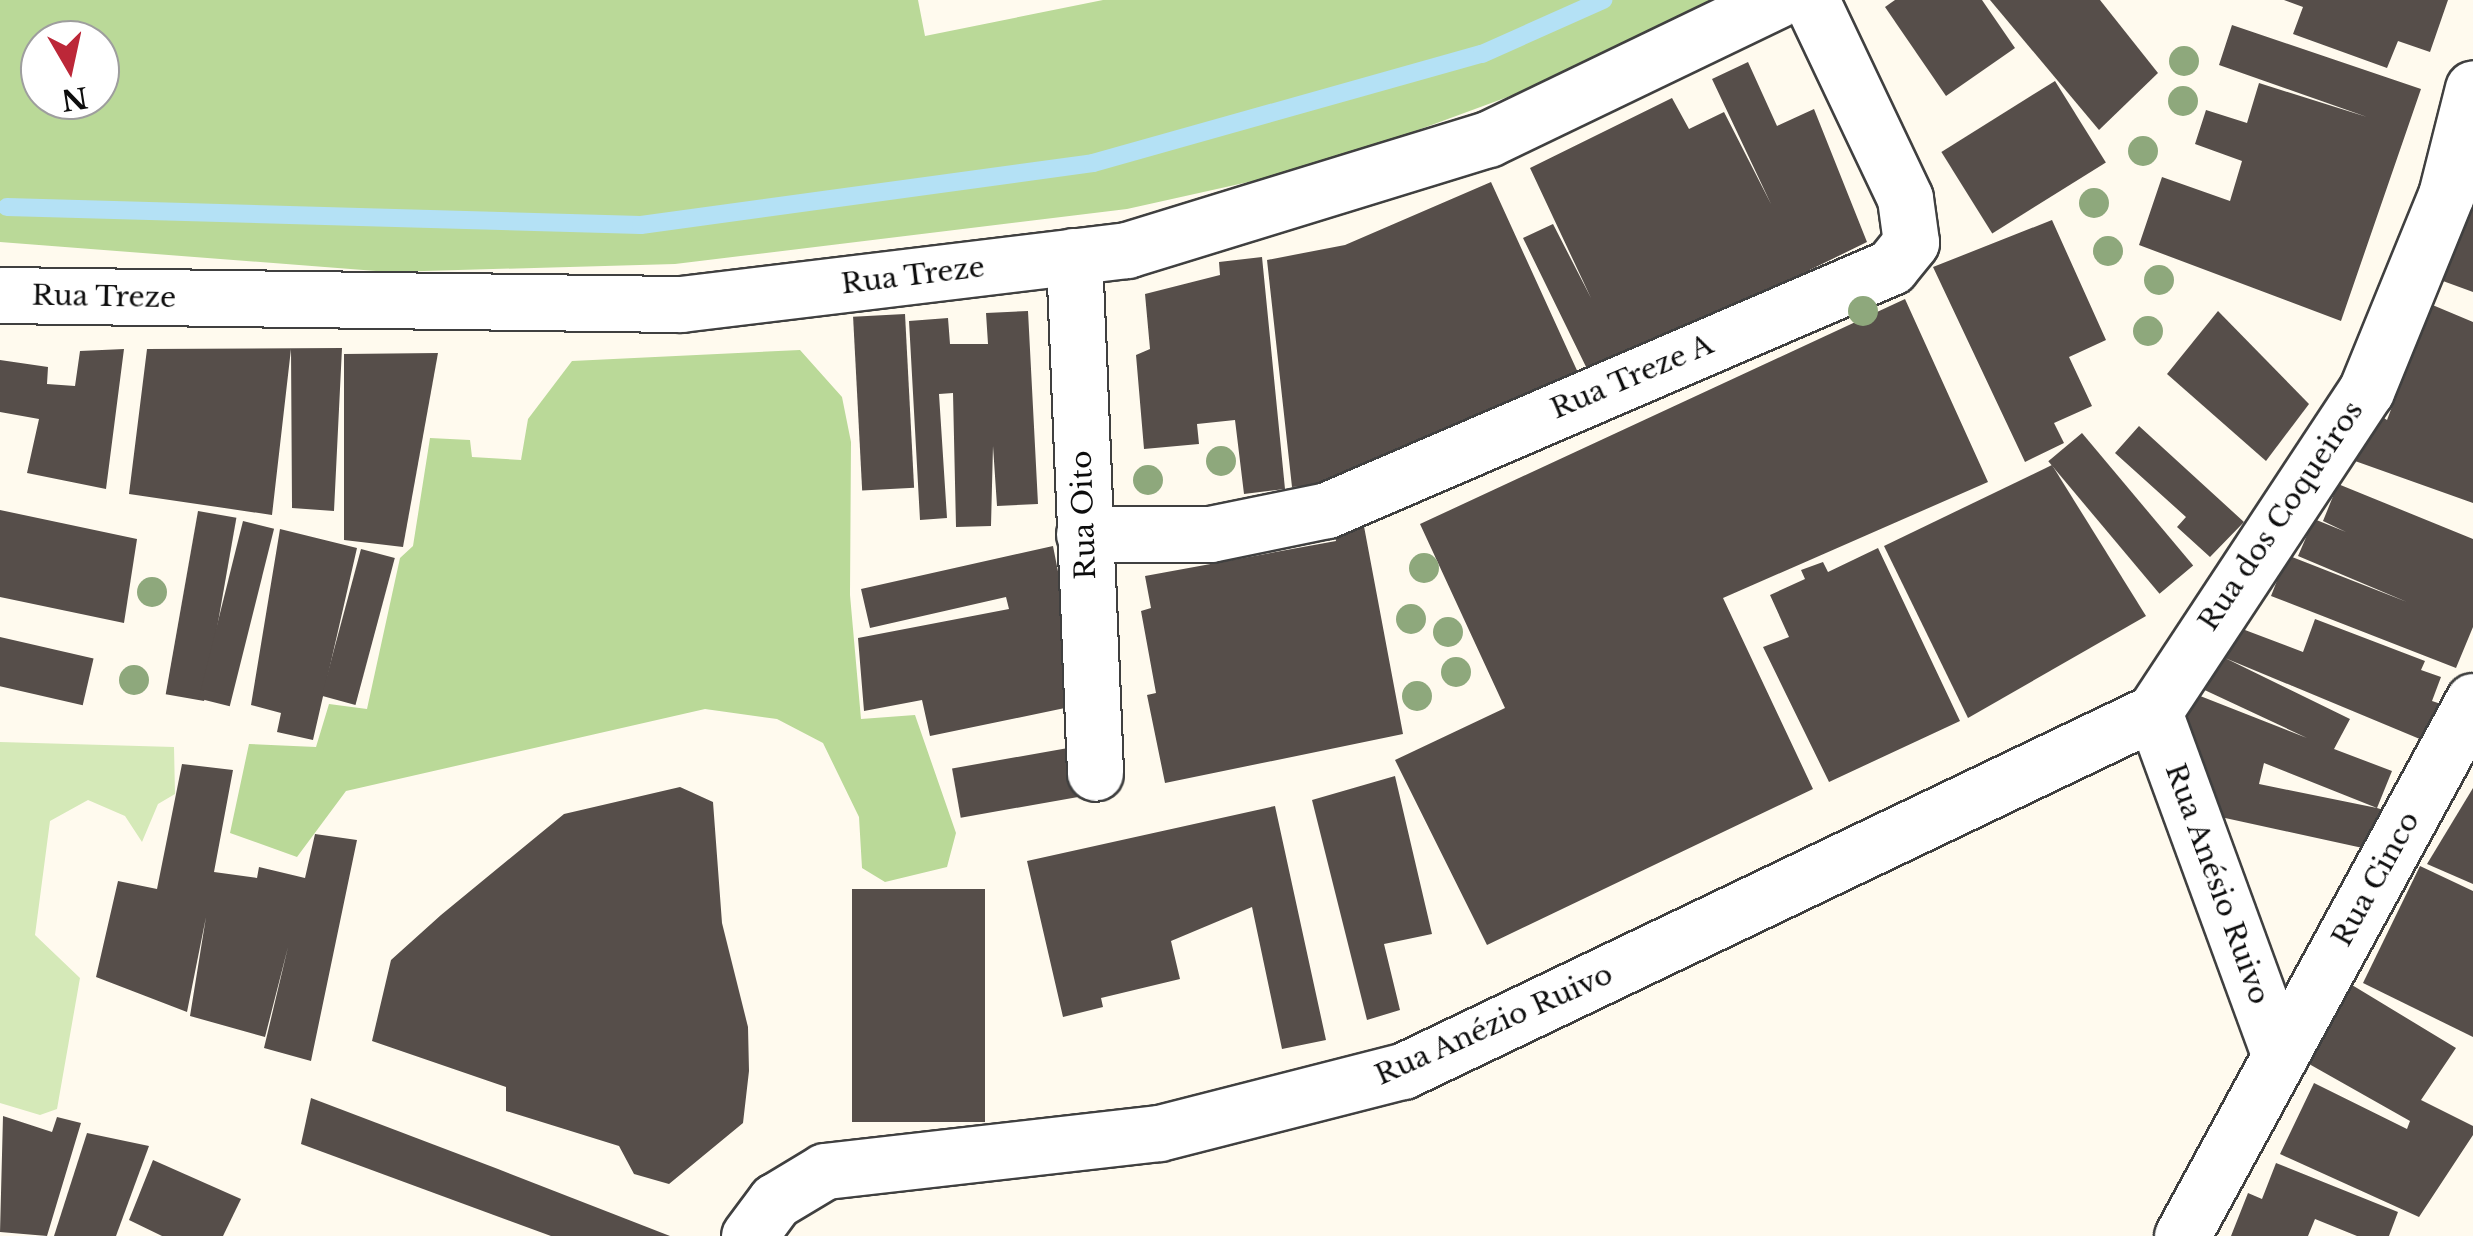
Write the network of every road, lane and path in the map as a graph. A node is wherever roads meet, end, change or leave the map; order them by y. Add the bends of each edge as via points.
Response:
1 (1777, 0) edge
2 (1811, 0) edge
3 (2473, 88) edge
4 (1074, 256) junction
5 (0, 296) edge
6 (1084, 534) junction
7 (2473, 701) edge
8 (2154, 712) junction
9 (1095, 774) dead end
10 (2280, 1056) junction
11 (749, 1236) edge
12 (2182, 1236) edge

1 - 4 street, Rua Treze via 1488,139 1127,250
2 - 6 street, Rua Treze A via 1905,198 1911,242 1890,267 1327,510 1210,534
3 - 8 street, Rua dos Coqueiros via 2446,195 2366,391
4 - 5 street, Rua Treze via 681,304
4 - 6 street, Rua Oito
6 - 9 street, Rua Oito
7 - 10 street, Rua Cinco
8 - 10 street, Rua Anésio Ruivo
8 - 11 street, Rua Anézio Ruivo via 1404,1071 1159,1133 825,1171 775,1201
10 - 12 street

